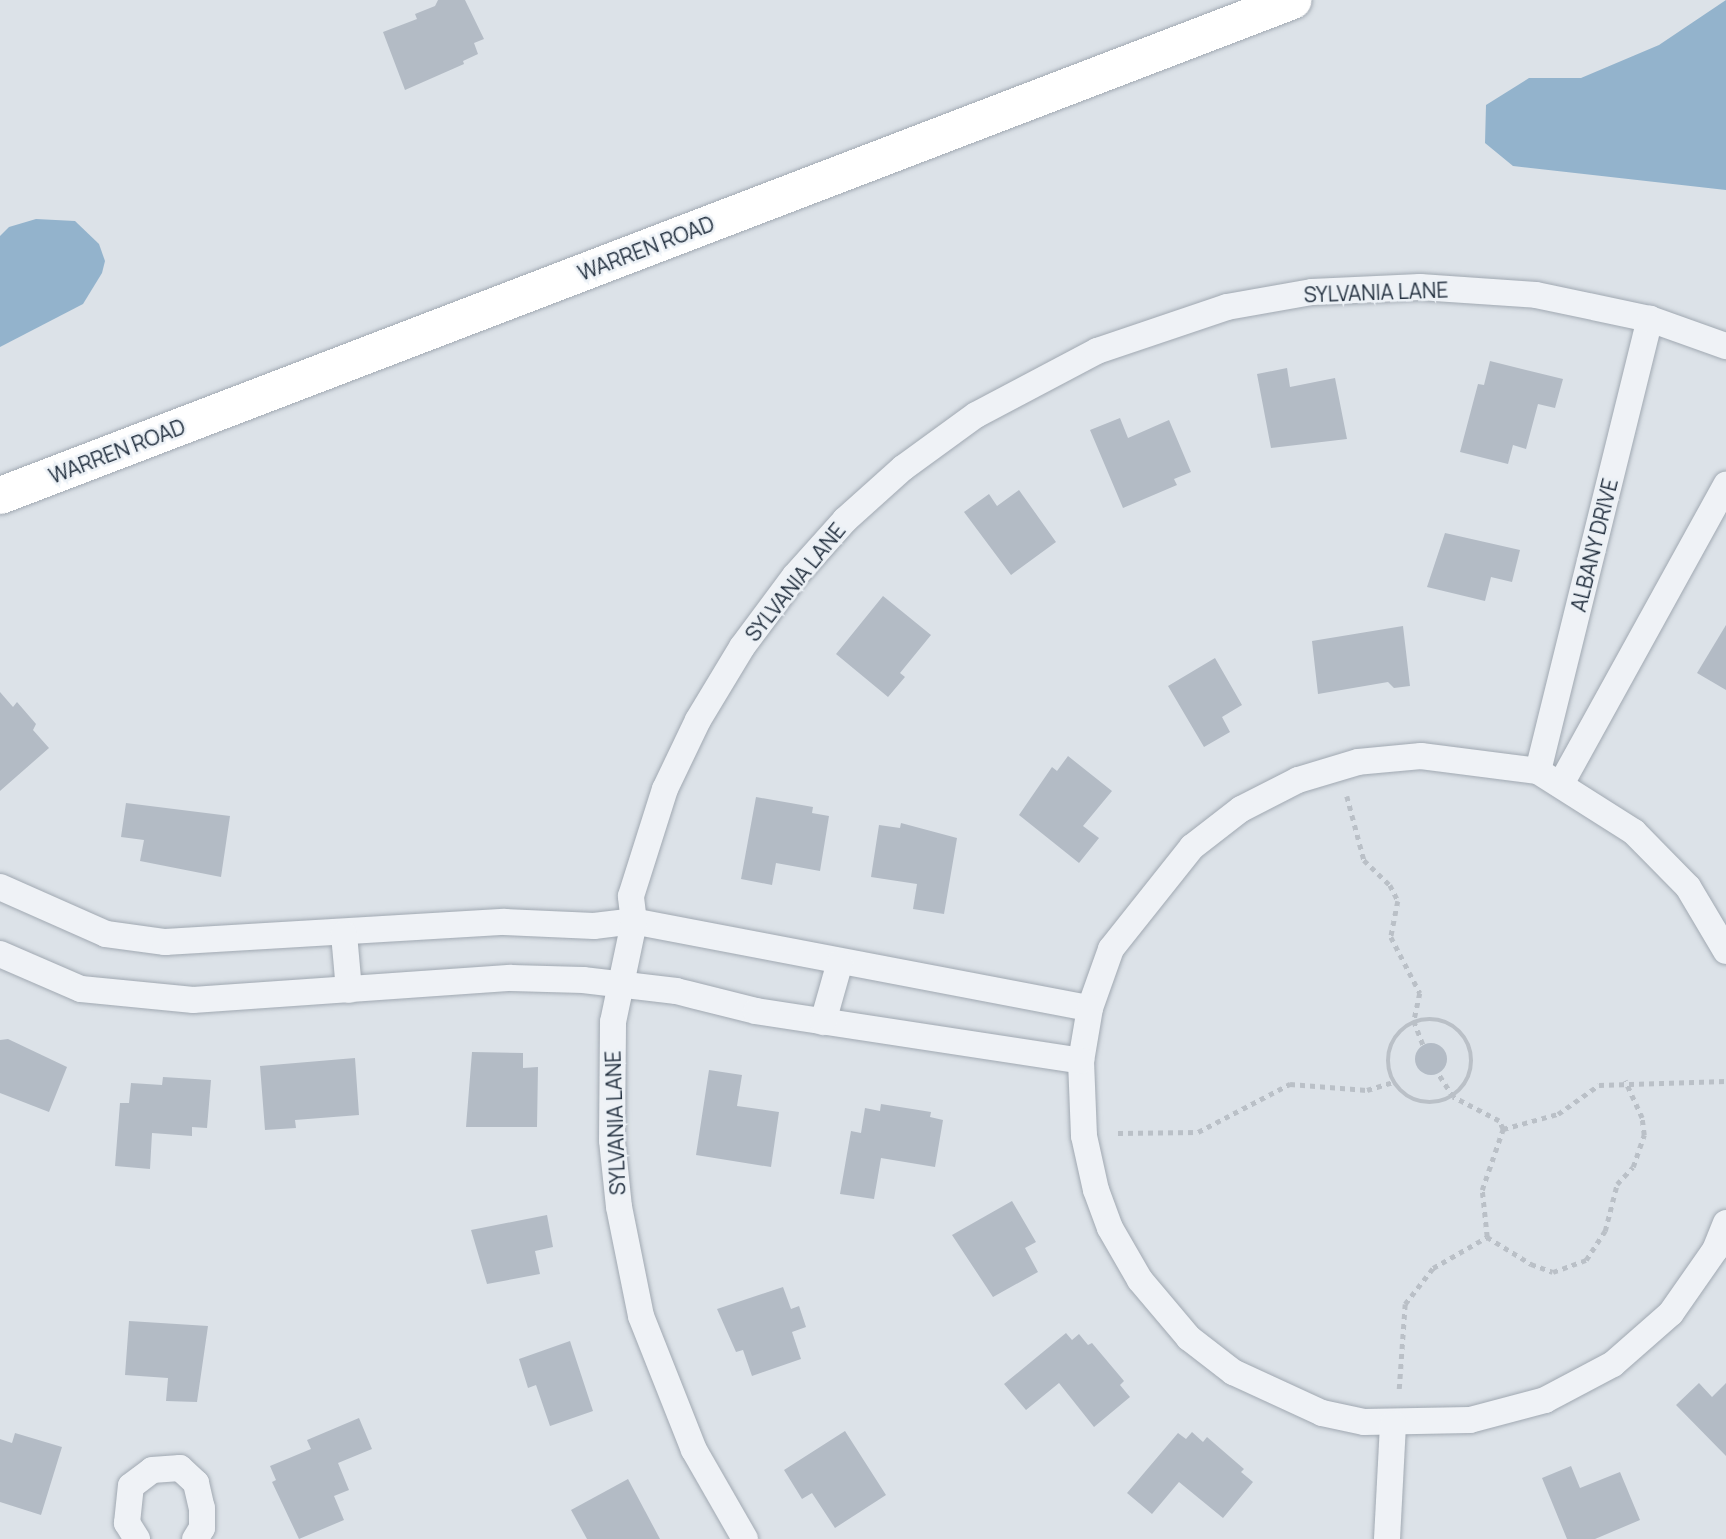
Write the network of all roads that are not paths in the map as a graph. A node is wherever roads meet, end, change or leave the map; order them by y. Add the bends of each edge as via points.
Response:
1 (1292, 0) edge
2 (1650, 319) junction
3 (1726, 346) edge
4 (1726, 485) edge
5 (0, 495) edge
6 (1550, 778) junction
7 (0, 887) edge
8 (634, 922) junction
9 (344, 934) junction
10 (1726, 951) edge
11 (0, 954) edge
12 (840, 962) junction
13 (623, 985) junction
14 (349, 990) junction
15 (1090, 1008) junction
16 (823, 1022) junction
17 (1081, 1061) junction
18 (1726, 1223) edge
19 (1393, 1423) junction
20 (137, 1539) edge
21 (195, 1539) edge
22 (745, 1539) edge
23 (1387, 1539) edge

1 - 5 street, WARREN ROAD
2 - 3 street, SYLVANIA LANE
2 - 6 street, ALBANY DRIVE
2 - 8 street, SYLVANIA LANE via 1536,295 1420,287 1312,292 1227,307 1157,329 1097,351 999,402 903,468 845,520 795,576 742,647 666,789 631,896
4 - 6 street
6 - 10 street via 1634,832 1688,887
6 - 15 street via 1421,756 1358,762 1298,780 1241,808 1192,847 1150,895 1111,949
7 - 9 street via 106,934 165,942
8 - 9 street via 594,926 504,922
8 - 12 street
8 - 13 street, SYLVANIA LANE
9 - 14 street
11 - 14 street via 81,989 193,1000
12 - 15 street
12 - 16 street
13 - 14 street via 511,978
13 - 16 street via 676,990
13 - 22 street, SYLVANIA LANE via 613,1022 611,1095 619,1207 629,1265 672,1403
15 - 17 street
16 - 17 street
17 - 19 street via 1084,1136 1096,1190 1122,1250 1166,1314 1233,1372 1276,1395 1322,1413
18 - 19 street via 1715,1250 1671,1313 1613,1364 1545,1400 1470,1420
19 - 23 street
20 - 21 street via 127,1523 131,1486 152,1470 180,1468 196,1483 202,1508 202,1528

